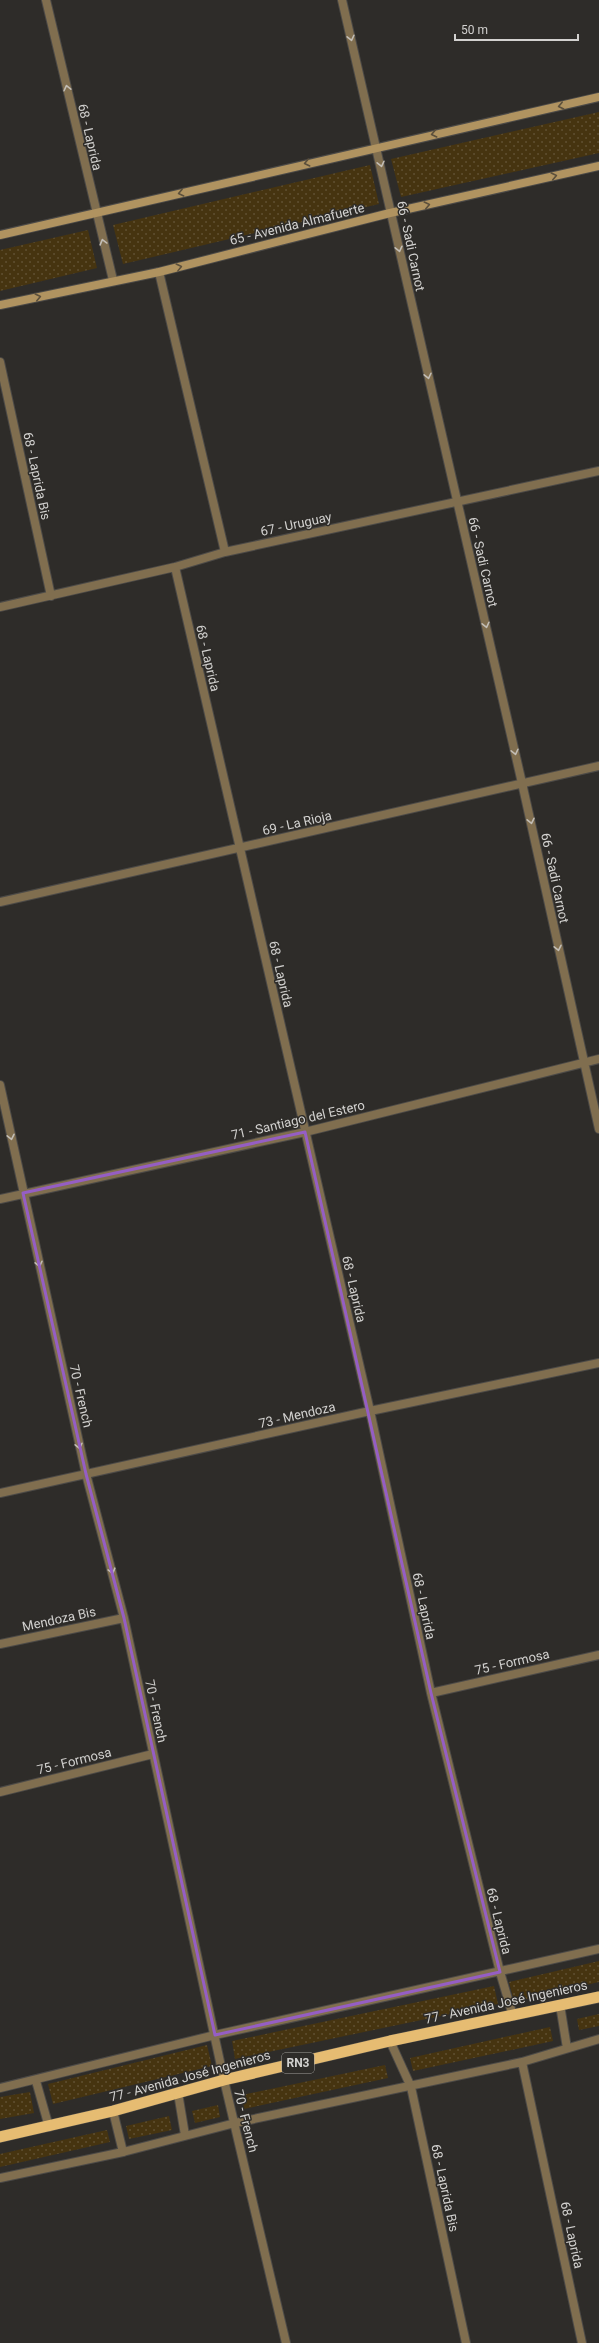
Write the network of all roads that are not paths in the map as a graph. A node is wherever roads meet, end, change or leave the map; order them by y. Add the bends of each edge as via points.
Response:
1 (46, 0) edge
2 (342, 0) edge
3 (599, 97) edge
4 (377, 147) junction
5 (599, 166) edge
6 (95, 212) junction
7 (390, 213) junction
8 (0, 235) edge
9 (160, 272) junction
10 (113, 280) junction
11 (0, 305) edge
12 (0, 362) edge
13 (599, 470) edge
14 (457, 502) junction
15 (225, 552) junction
16 (174, 567) junction
17 (51, 596) junction
18 (0, 607) edge
19 (599, 766) edge
20 (522, 783) junction
21 (240, 848) junction
22 (0, 902) edge
23 (599, 1058) edge
24 (583, 1062) junction
25 (0, 1085) edge
26 (599, 1129) edge
27 (305, 1132) junction
28 (23, 1193) junction
29 (0, 1199) edge
30 (599, 1363) edge
31 (370, 1411) junction
32 (86, 1474) junction
33 (0, 1494) edge
34 (124, 1618) junction
35 (0, 1644) edge
36 (599, 1655) edge
37 (431, 1694) junction
38 (153, 1754) junction
39 (0, 1792) edge
40 (599, 1949) edge
41 (500, 1972) junction
42 (599, 1997) edge
43 (560, 2006) junction
44 (512, 2016) junction
45 (215, 2035) junction
46 (599, 2040) edge
47 (390, 2041) junction
48 (567, 2048) junction
49 (522, 2062) junction
50 (36, 2080) junction
51 (224, 2080) junction
52 (411, 2087) junction
53 (0, 2088) edge
54 (178, 2093) junction
55 (113, 2112) junction
56 (235, 2123) junction
57 (49, 2127) junction
58 (185, 2136) junction
59 (0, 2137) edge
60 (123, 2152) junction
61 (0, 2178) edge
62 (286, 2343) edge
63 (466, 2343) edge
64 (582, 2343) edge

6 -> 1 street, 68 - Laprida
2 -> 4 street, 66 - Sadi Carnot
3 -> 4 main road
4 -> 6 main road
4 -> 7 street, 66 - Sadi Carnot
7 -> 5 main road, 65 - Avenida Almafuerte
6 - 8 main road
10 -> 6 street, 68 - Laprida
9 -> 7 main road, 65 - Avenida Almafuerte
7 -> 14 street, 66 - Sadi Carnot
9 - 10 main road, 65 - Avenida Almafuerte
9 - 15 street
11 -> 10 main road, 65 - Avenida Almafuerte
12 - 17 street, 68 - Laprida Bis
13 - 14 street, 67 - Uruguay
14 - 15 street, 67 - Uruguay
14 -> 20 street, 66 - Sadi Carnot
15 - 16 street, 67 - Uruguay
16 - 17 street, 67 - Uruguay
16 - 21 street, 68 - Laprida
17 - 18 street, 67 - Uruguay
19 - 20 street, 69 - La Rioja
20 - 21 street, 69 - La Rioja
20 -> 24 street, 66 - Sadi Carnot
21 - 22 street, 69 - La Rioja
21 - 27 street, 68 - Laprida
23 - 24 street, 71 - Santiago del Estero
24 - 26 street, 66 - Sadi Carnot
24 - 27 street, 71 - Santiago del Estero
25 -> 28 street, 70 - French
27 - 28 street, 71 - Santiago del Estero
27 - 31 street, 68 - Laprida
28 - 29 street, 71 - Santiago del Estero
28 -> 32 street, 70 - French
30 - 31 street, 73 - Mendoza
31 - 32 street, 73 - Mendoza
31 - 37 street, 68 - Laprida
32 - 33 street, 73 - Mendoza
32 -> 34 street, 70 - French
34 - 35 street, Mendoza Bis
34 - 38 street, 70 - French
36 - 37 street, 75 - Formosa
37 - 41 street, 68 - Laprida
38 - 39 street, 75 - Formosa
38 - 45 street, 70 - French
40 - 41 street
41 - 44 street, 68 - Laprida
41 - 45 street
42 - 43 highway, 77 - Avenida José Ingenieros / RN3
43 - 44 highway, 77 - Avenida José Ingenieros / RN3
43 - 48 street
44 - 47 highway, 77 - Avenida José Ingenieros / RN3
45 - 50 street
45 - 51 street, 70 - French
46 - 48 street
47 - 51 highway, 77 - Avenida José Ingenieros / RN3
47 - 52 street, 68 - Laprida Bis
48 - 49 street
49 - 52 street
49 - 64 street, 68 - Laprida
50 - 53 street
50 - 57 street
51 - 54 highway, 77 - Avenida José Ingenieros / RN3
51 - 56 street, 70 - French
52 - 56 street
52 - 63 street, 68 - Laprida Bis
54 - 55 highway, 77 - Avenida José Ingenieros / RN3
54 - 58 street
55 - 57 highway, 77 - Avenida José Ingenieros / RN3
55 - 60 street
56 - 58 street
56 - 62 street, 70 - French
57 - 59 highway, 77 - Avenida José Ingenieros / RN3
58 - 60 street
60 - 61 street

